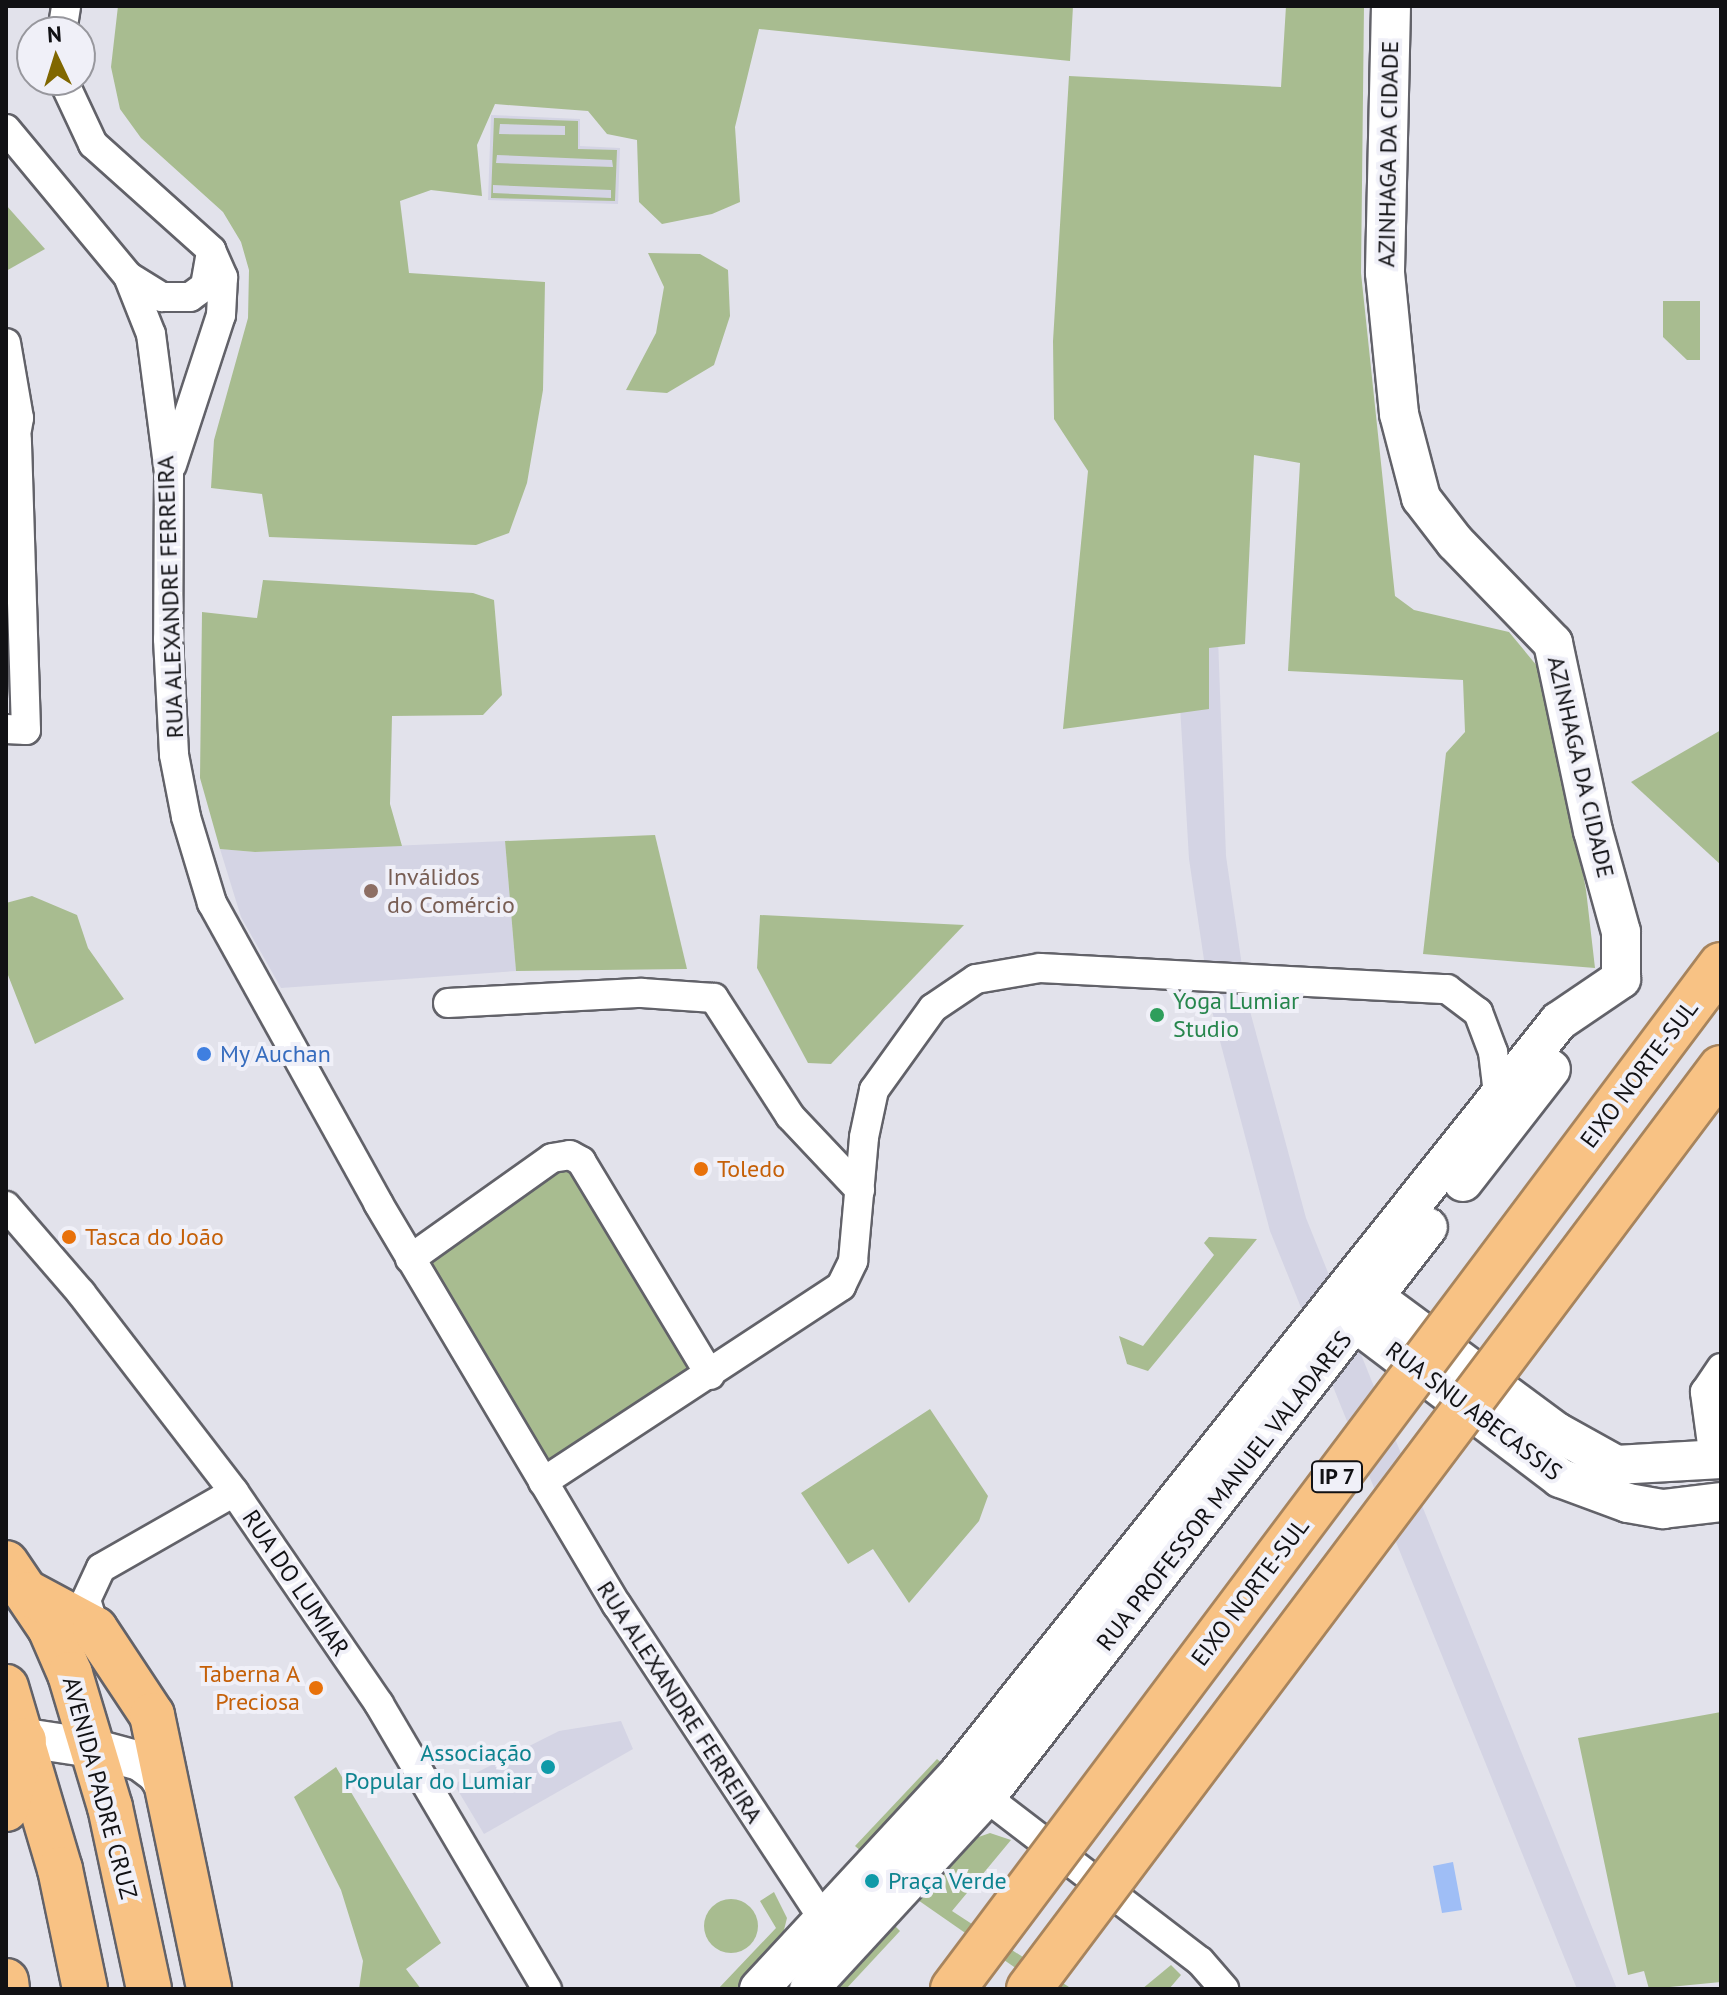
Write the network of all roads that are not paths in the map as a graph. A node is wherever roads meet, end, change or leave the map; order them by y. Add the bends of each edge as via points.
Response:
1 (1391, 6) edge
2 (70, 96) edge
3 (6, 129) edge
4 (211, 250) junction
5 (128, 276) junction
6 (6, 343) edge
7 (17, 438) junction
8 (169, 473) junction
9 (6, 485) edge
10 (6, 729) edge
11 (1721, 965) edge
12 (1621, 979) junction
13 (448, 1003) dead end
14 (1721, 1068) edge
15 (1498, 1094) junction
16 (860, 1190) junction
17 (6, 1206) edge
18 (410, 1259) junction
19 (1352, 1300) junction
20 (1721, 1368) edge
21 (710, 1375) junction
22 (1717, 1459) edge
23 (543, 1482) junction
24 (234, 1492) junction
25 (1721, 1502) edge
26 (18, 1578) edge
27 (95, 1629) junction
28 (6, 1687) edge
29 (15, 1736) edge
30 (92, 1748) junction
31 (972, 1786) junction
32 (169, 1793) junction
33 (6, 1809) edge
34 (823, 1919) junction
35 (6, 1981) edge
36 (7, 1989) edge
37 (85, 1989) edge
38 (149, 1989) edge
39 (209, 1989) edge
40 (547, 1989) edge
41 (759, 1989) edge
42 (801, 1989) edge
43 (809, 1989) edge
44 (953, 1989) edge
45 (1029, 1989) edge
46 (1224, 1989) edge

1 - 12 street, AZINHAGA DA CIDADE via 1385,273 1399,414 1421,498 1455,542 1553,643 1593,831 1621,932
2 - 4 street via 93,144
3 - 5 street, RUA ALEXANDRE FERREIRA
4 - 5 street via 205,286 190,297 162,297
4 - 8 street via 223,277 221,315
5 - 8 street, RUA ALEXANDRE FERREIRA via 151,334
6 - 7 street via 19,418
7 - 9 street
7 - 10 street via 26,730
8 - 18 street, RUA ALEXANDRE FERREIRA via 174,755 190,832 212,903 262,1001
11 - 44 highway, EIXO NORTE-SUL / IP 7, bridge
12 - 15 street, RUA PROFESSOR MANUEL VALADARES via 1559,1021
12 - 19 street, RUA PROFESSOR MANUEL VALADARES
13 - 16 street via 642,993 714,998 790,1116
14 - 45 highway, IP 7, bridge
15 - 16 street via 1493,1052 1478,1012 1447,989 1014,969 976,979 953,992 933,1008 886,1070 868,1112
15 - 19 street, RUA PROFESSOR MANUEL VALADARES via 1395,1229
16 - 21 street via 853,1261 841,1286
17 - 24 street, RUA DO LUMIAR via 81,1293
18 - 21 street via 552,1158 570,1155 581,1161
18 - 23 street, RUA ALEXANDRE FERREIRA
19 - 22 street, RUA SNU ABECASSIS via 1616,1465
19 - 25 street, RUA SNU ABECASSIS via 1560,1478 1628,1503 1663,1509
19 - 31 street, RUA PROFESSOR MANUEL VALADARES
20 - 22 street via 1705,1392
21 - 23 street
23 - 34 street, RUA ALEXANDRE FERREIRA via 617,1605
24 - 27 street via 101,1568 86,1600
24 - 40 street, RUA DO LUMIAR via 379,1704
26 - 27 highway
26 - 30 highway, AVENIDA PADRE CRUZ via 60,1648
27 - 32 highway via 152,1715
28 - 29 highway
29 - 30 street
29 - 33 highway
29 - 37 highway
30 - 32 street via 140,1761
30 - 38 highway, AVENIDA PADRE CRUZ
31 - 34 street, RUA PROFESSOR MANUEL VALADARES
31 - 43 street, RUA PROFESSOR MANUEL VALADARES
31 - 46 street via 1200,1961
32 - 39 highway
34 - 41 street, RUA PROFESSOR MANUEL VALADARES
34 - 42 street via 828,1955
35 - 36 highway

